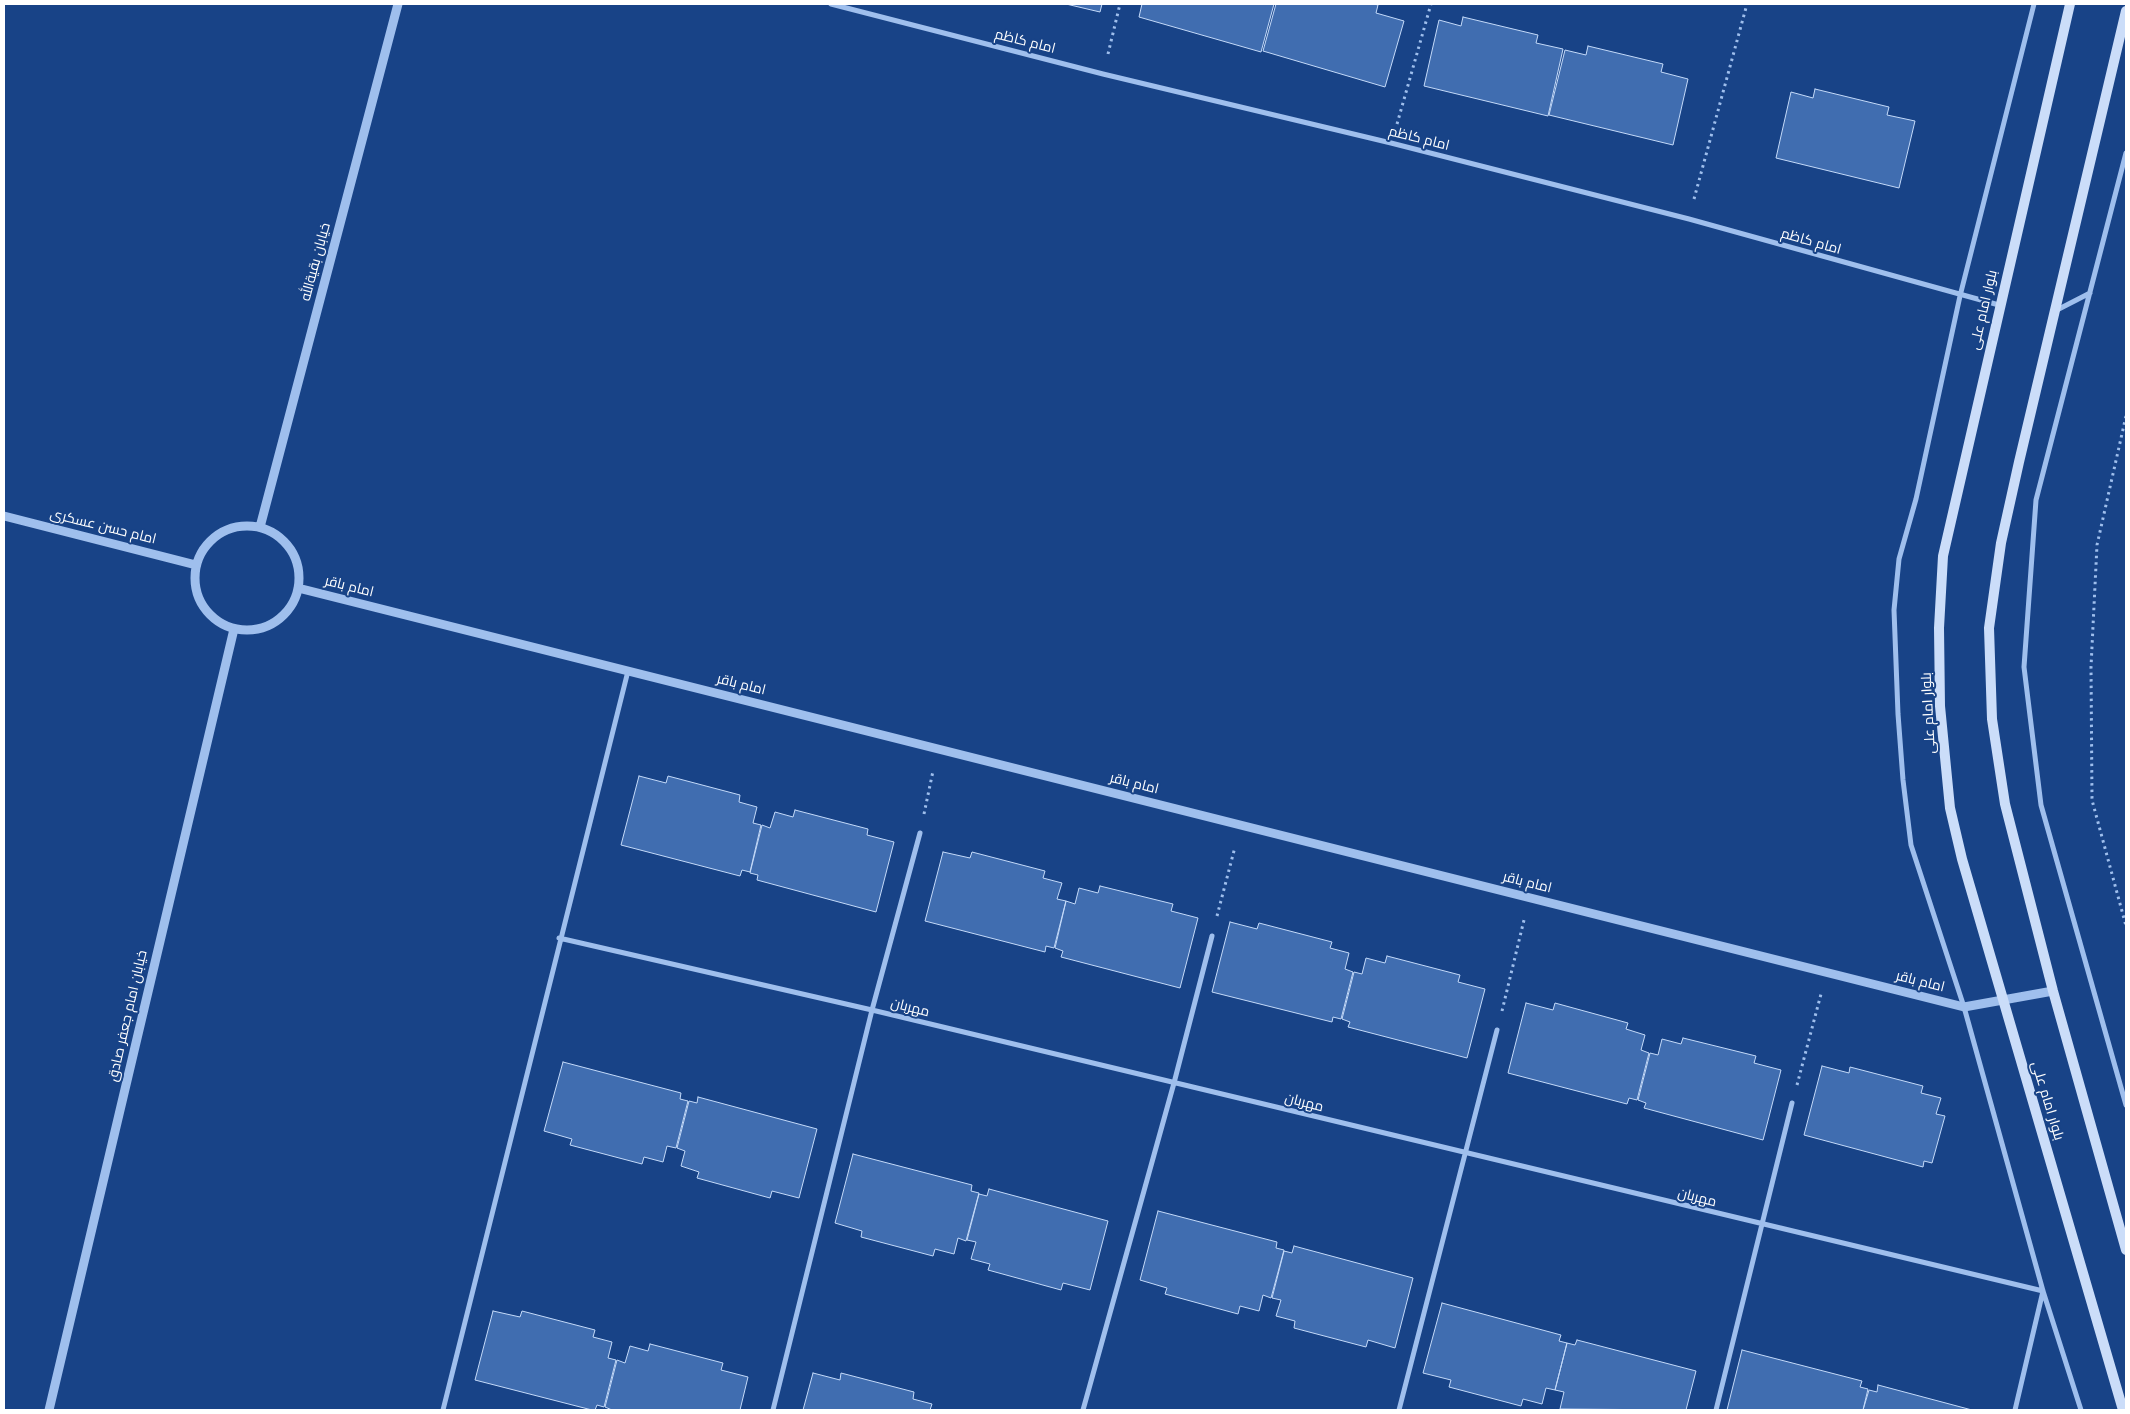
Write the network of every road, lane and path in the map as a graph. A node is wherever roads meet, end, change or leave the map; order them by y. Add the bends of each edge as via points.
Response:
1 (398, 4) edge
2 (830, 4) edge
3 (1120, 4) edge
4 (1430, 4) edge
5 (1747, 4) edge
6 (2034, 4) edge
7 (2070, 4) edge
8 (2126, 11) edge
9 (1102, 74) junction
10 (1392, 144) junction
11 (2126, 153) edge
12 (1688, 219) junction
13 (2090, 293) junction
14 (1960, 296) junction
15 (1998, 305) junction
16 (2055, 311) junction
17 (2126, 416) edge
18 (4, 516) edge
19 (260, 527) junction
20 (196, 565) junction
21 (298, 588) junction
22 (234, 629) junction
23 (628, 671) junction
24 (938, 749) junction
25 (1240, 825) junction
26 (920, 833) joint
27 (1530, 898) junction
28 (2126, 926) edge
29 (1212, 936) joint
30 (559, 938) junction
31 (1826, 972) junction
32 (2053, 991) junction
33 (2003, 1001) junction
34 (1964, 1007) junction
35 (872, 1010) junction
36 (1497, 1030) joint
37 (1174, 1083) junction
38 (1792, 1103) joint
39 (2126, 1106) edge
40 (1465, 1153) junction
41 (1762, 1226) junction
42 (2126, 1250) edge
43 (2043, 1291) junction
44 (49, 1410) edge
45 (443, 1410) edge
46 (773, 1410) edge
47 (1082, 1410) edge
48 (1400, 1410) edge
49 (1716, 1410) edge
50 (2015, 1410) edge
51 (2081, 1410) edge
52 (2123, 1410) edge

1 - 19 street, خیابان بقیةالله
2 - 9 street, امام کاظم
3 - 9 path
4 - 10 path
5 - 12 path
6 - 14 street
7 - 15 main road, بلوار امام علی
8 - 16 main road
9 - 10 street, امام کاظم
10 - 12 street, امام کاظم
11 - 13 street
12 - 14 street, امام کاظم
13 - 16 street
13 - 39 street via 2036,500 2024,668 2041,805
14 - 15 street, امام کاظم
14 - 34 street via 1916,499 1899,559 1894,610 1898,724 1911,845
15 - 33 main road, بلوار امام علی via 1943,556 1939,638 1940,706 1950,808
16 - 32 main road via 2001,543 1989,628 1992,719 2005,804
17 - 28 path via 2098,545 2091,667 2092,800
18 - 20 street, امام حسن عسکری
19 - 20 street via 244,525 227,529 202,550
19 - 21 street via 288,544 296,559
20 - 22 street via 194,582 206,612 219,623
21 - 22 street via 292,606 281,618 251,631
21 - 23 street, امام باقر
22 - 44 street, خیابان امام جعفر صادق
23 - 24 street, امام باقر
23 - 30 street
24 - 25 street, امام باقر
24 - 26 path
25 - 27 street, امام باقر
25 - 29 path
26 - 35 street
27 - 31 street, امام باقر
27 - 36 path
29 - 37 street
30 - 35 street, مهربان
30 - 45 street
31 - 34 street, امام باقر
31 - 38 path
32 - 33 street
32 - 42 main road
33 - 34 street
33 - 52 main road, بلوار امام علی
34 - 43 street
35 - 37 street, مهربان
35 - 46 street
36 - 40 street
37 - 40 street, مهربان
37 - 47 street
38 - 41 street
40 - 41 street, مهربان
40 - 48 street
41 - 43 street, مهربان
41 - 49 street
43 - 50 street
43 - 51 street

